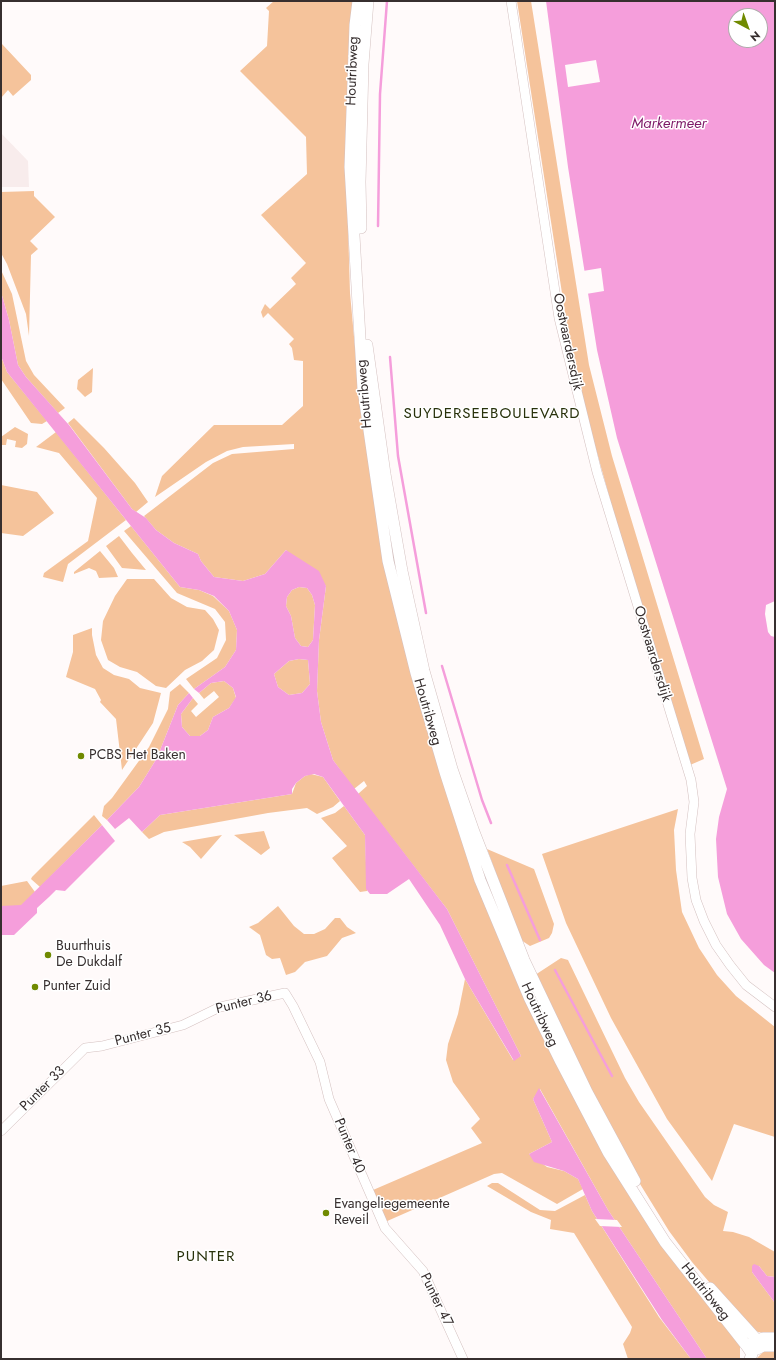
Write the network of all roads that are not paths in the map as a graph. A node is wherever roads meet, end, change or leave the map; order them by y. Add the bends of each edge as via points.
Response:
1 (358, 1) edge
2 (368, 1) edge
3 (510, 1) edge
4 (775, 1007) edge
5 (198, 1017) joint
6 (85, 1048) joint
7 (320, 1062) joint
8 (1, 1131) edge
9 (385, 1228) joint
10 (775, 1338) edge
11 (775, 1346) edge
12 (750, 1352) edge
13 (463, 1359) edge

1 - 12 main road, Houtribweg via 350,167 363,389 388,561 416,673 480,880 529,997 560,1062 608,1152 665,1242
2 - 12 main road, Houtribweg via 363,64 360,182 364,310 385,474 402,571 429,690 474,832 524,960 588,1092 622,1159 667,1233
3 - 4 street, Oostvaardersdijk via 559,318 597,472 687,765 694,802 690,834 692,878 704,921 716,945 746,985
5 - 6 street, Punter 35 via 182,1025
5 - 7 street, Punter 36 via 220,1007 285,993
6 - 8 street, Punter 33
7 - 9 street, Punter 40 via 329,1099
9 - 13 street, Punter 47 via 423,1271
10 - 12 main road via 768,1337
11 - 12 main road via 763,1346

